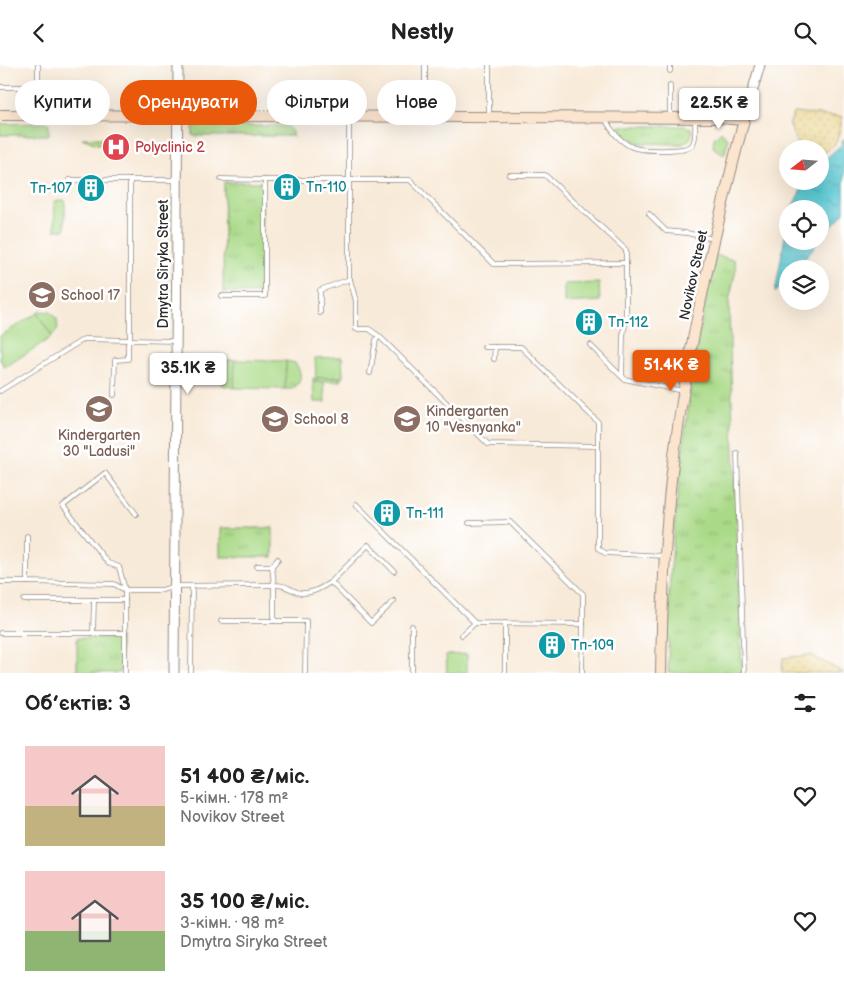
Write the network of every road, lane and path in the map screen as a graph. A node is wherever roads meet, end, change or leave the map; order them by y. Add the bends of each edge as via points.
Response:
1 (38, 65) edge
2 (178, 65) edge
3 (489, 65) edge
4 (670, 65) edge
5 (760, 65) edge
6 (425, 67) edge
7 (432, 69) dead end
8 (670, 71) dead end
9 (38, 80) edge
10 (178, 80) edge
11 (425, 80) edge
12 (670, 85) dead end
13 (0, 87) edge
14 (15, 87) edge
15 (0, 115) edge
16 (15, 115) edge
17 (456, 117) edge
18 (489, 117) junction
19 (605, 118) junction
20 (670, 118) junction
21 (695, 118) junction
22 (744, 120) junction
23 (177, 125) edge
24 (349, 125) edge
25 (509, 175) dead end
26 (221, 179) dead end
27 (68, 180) dead end
28 (130, 180) junction
29 (177, 180) junction
30 (265, 180) junction
31 (349, 180) junction
32 (649, 214) dead end
33 (714, 239) junction
34 (626, 263) junction
35 (350, 279) junction
36 (221, 296) dead end
37 (320, 313) dead end
38 (379, 336) junction
39 (130, 340) junction
40 (176, 341) junction
41 (590, 345) dead end
42 (484, 347) dead end
43 (496, 347) junction
44 (494, 359) dead end
45 (370, 373) dead end
46 (624, 379) junction
47 (0, 391) edge
48 (683, 391) junction
49 (114, 395) dead end
50 (598, 446) junction
51 (737, 453) dead end
52 (356, 504) dead end
53 (136, 514) dead end
54 (469, 523) dead end
55 (26, 537) dead end
56 (665, 556) junction
57 (278, 559) dead end
58 (272, 565) junction
59 (257, 566) dead end
60 (394, 571) dead end
61 (330, 581) junction
62 (0, 582) edge
63 (27, 582) junction
64 (274, 585) junction
65 (175, 586) junction
66 (192, 586) junction
67 (125, 590) junction
68 (24, 600) dead end
69 (94, 600) junction
70 (125, 600) junction
71 (394, 601) dead end
72 (221, 621) dead end
73 (274, 621) junction
74 (280, 621) junction
75 (475, 623) junction
76 (505, 623) junction
77 (583, 624) junction
78 (412, 626) dead end
79 (280, 628) dead end
80 (0, 633) edge
81 (93, 633) junction
82 (125, 633) junction
83 (462, 635) dead end
84 (125, 673) edge
85 (174, 673) edge
86 (191, 673) edge
87 (306, 673) edge
88 (412, 673) edge
89 (504, 673) edge
90 (582, 673) edge
91 (661, 673) edge
92 (744, 673) edge

1 - 9 lane
2 - 10 street, Dmytra Siryka Street
3 - 18 lane
4 - 8 lane
5 - 22 street, Novikov Street
6 - 7 lane
6 - 11 lane
12 - 20 lane
13 - 14 lane
15 - 16 main road
17 - 18 main road
18 - 19 main road
19 - 20 main road
19 - 21 lane via 611,131 632,147 683,150 694,142
20 - 21 main road
21 - 22 main road
22 - 33 main road, Novikov Street
23 - 29 street, Dmytra Siryka Street
24 - 31 lane
25 - 34 lane via 545,175 626,250
26 - 30 lane
27 - 28 lane
28 - 29 lane
28 - 39 lane
29 - 40 street, Dmytra Siryka Street
30 - 31 lane
30 - 36 lane via 265,296
31 - 34 lane via 410,180 494,264
31 - 35 lane
32 - 33 lane via 666,231
33 - 48 main road, Novikov Street
34 - 46 lane
35 - 37 lane via 320,290
35 - 38 lane via 356,301 356,329 369,329
38 - 45 lane
38 - 50 lane via 488,444
39 - 40 lane
39 - 47 lane via 84,339
39 - 49 lane via 128,359 115,359
40 - 65 street, Dmytra Siryka Street
41 - 46 lane
42 - 43 lane
43 - 44 lane
43 - 50 lane via 522,347 598,422
46 - 48 lane
48 - 56 main road, Novikov Street
50 - 56 lane via 598,548 605,553
51 - 92 lane
52 - 75 lane
53 - 67 lane via 105,473 63,506 108,563 119,567
54 - 77 lane via 510,522 583,593
55 - 63 lane
56 - 91 main road, Novikov Street
57 - 58 lane
58 - 59 lane
58 - 64 lane
60 - 61 lane via 368,545
61 - 64 lane via 318,591 298,592 284,585
61 - 71 lane via 371,623
62 - 63 lane
63 - 67 lane via 114,584
64 - 66 lane
64 - 73 lane
65 - 66 lane
65 - 67 lane via 162,590
65 - 85 street, Dmytra Siryka Street
66 - 86 lane
67 - 70 lane
68 - 69 lane
69 - 70 lane
69 - 81 lane
70 - 82 lane
72 - 73 lane
73 - 74 lane
74 - 79 lane
74 - 87 lane via 306,621
75 - 76 lane
75 - 83 lane
76 - 77 lane
76 - 89 lane
77 - 90 lane
78 - 88 lane
80 - 81 lane
81 - 82 lane
82 - 84 lane

